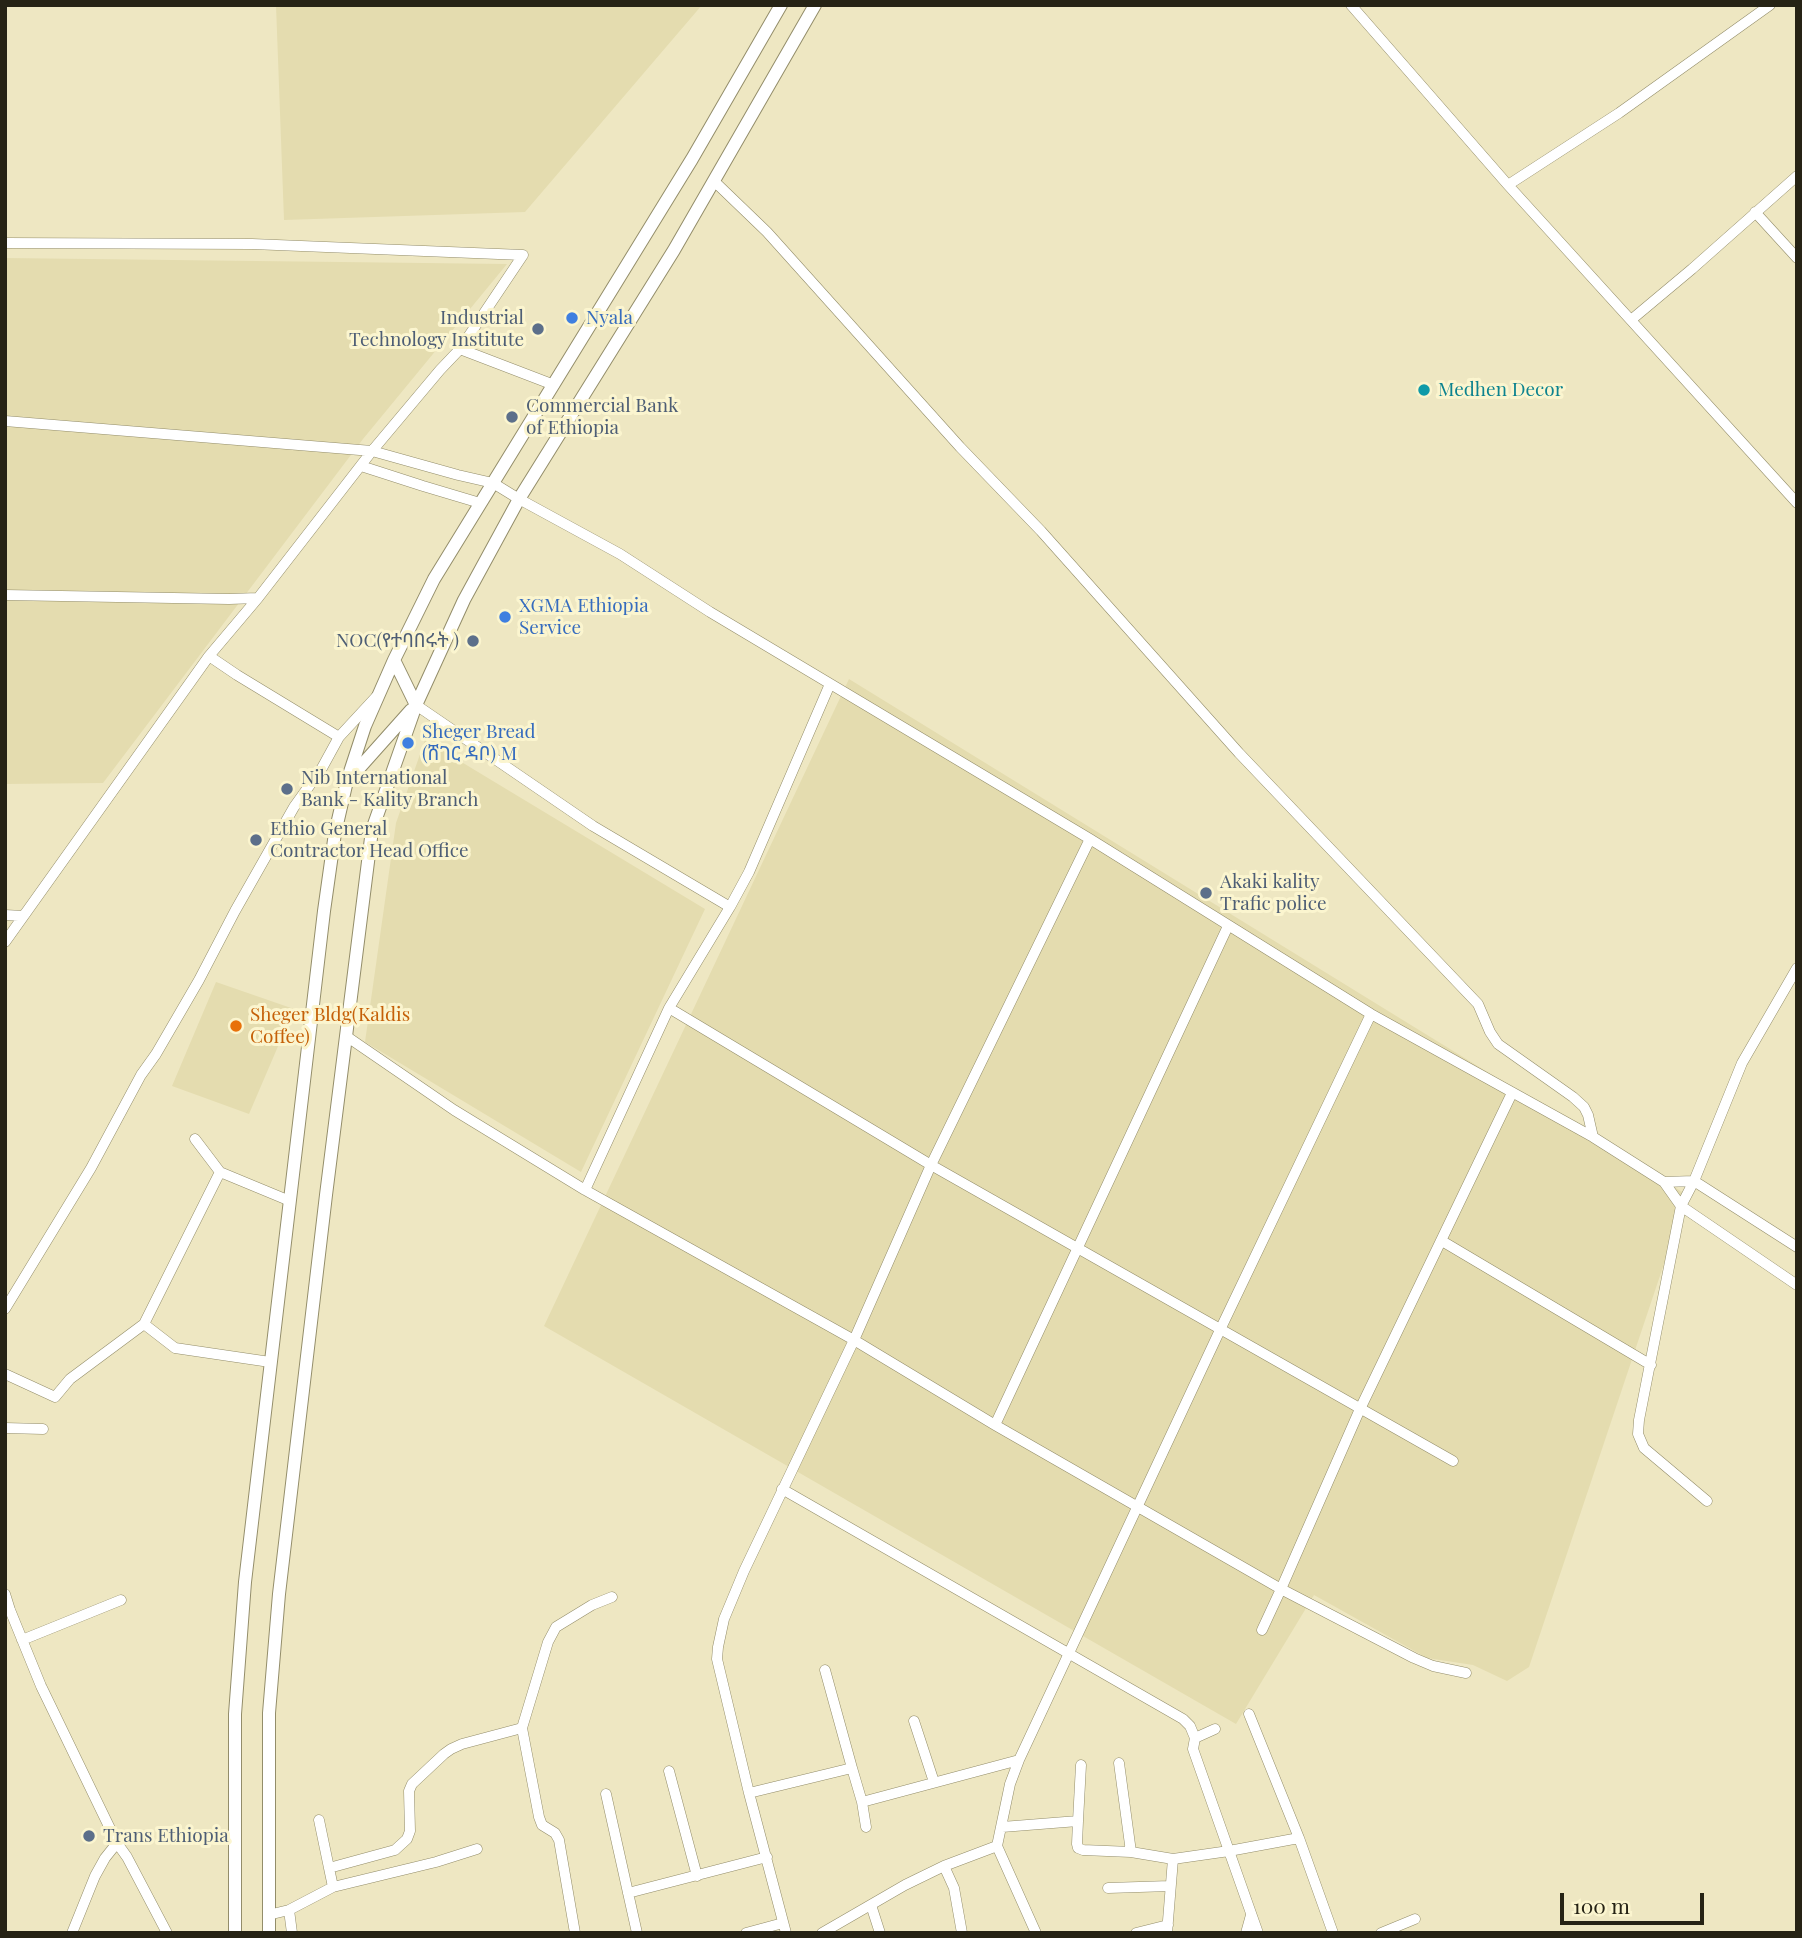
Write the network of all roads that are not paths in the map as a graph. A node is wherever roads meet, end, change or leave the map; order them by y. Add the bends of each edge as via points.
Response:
1 (781, 5) edge
2 (815, 5) edge
3 (1351, 5) edge
4 (1770, 5) edge
5 (1797, 176) edge
6 (714, 181) junction
7 (1508, 185) junction
8 (1755, 212) junction
9 (5, 243) edge
10 (1797, 258) edge
11 (1631, 320) junction
12 (460, 349) junction
13 (554, 385) junction
14 (5, 421) edge
15 (372, 451) junction
16 (361, 466) junction
17 (493, 483) junction
18 (519, 499) junction
19 (480, 503) junction
20 (1797, 503) edge
21 (5, 595) edge
22 (258, 598) junction
23 (209, 656) junction
24 (394, 660) junction
25 (830, 684) junction
26 (380, 692) junction
27 (416, 705) junction
28 (339, 737) junction
29 (347, 780) junction
30 (1090, 839) junction
31 (730, 907) junction
32 (5, 915) edge
33 (23, 916) junction
34 (1228, 926) junction
35 (5, 942) edge
36 (1797, 968) edge
37 (669, 1008) junction
38 (1371, 1014) junction
39 (346, 1036) junction
40 (1512, 1093) junction
41 (1593, 1137) junction
42 (195, 1139) dead end
43 (932, 1165) junction
44 (220, 1172) junction
45 (1694, 1181) junction
46 (1664, 1182) junction
47 (585, 1189) junction
48 (290, 1201) junction
49 (1681, 1206) junction
50 (1442, 1241) junction
51 (1797, 1247) edge
52 (1079, 1248) junction
53 (1797, 1285) edge
54 (5, 1309) edge
55 (144, 1324) junction
56 (1220, 1330) junction
57 (853, 1340) junction
58 (270, 1362) junction
59 (1651, 1365) junction
60 (5, 1374) edge
61 (1360, 1409) junction
62 (995, 1425) junction
63 (5, 1428) edge
64 (43, 1429) dead end
65 (1453, 1461) dead end
66 (782, 1489) junction
67 (1707, 1501) dead end
68 (1139, 1507) junction
69 (1281, 1589) junction
70 (5, 1594) edge
71 (612, 1597) dead end
72 (121, 1600) dead end
73 (1262, 1630) dead end
74 (22, 1640) junction
75 (1069, 1653) junction
76 (825, 1670) dead end
77 (1466, 1673) dead end
78 (1249, 1714) dead end
79 (914, 1721) dead end
80 (522, 1728) junction
81 (1215, 1729) dead end
82 (1195, 1738) junction
83 (1019, 1760) junction
84 (1119, 1763) dead end
85 (1081, 1765) dead end
86 (852, 1768) junction
87 (669, 1771) dead end
88 (934, 1782) junction
89 (749, 1793) junction
90 (606, 1794) dead end
91 (862, 1802) junction
92 (319, 1821) dead end
93 (1078, 1821) junction
94 (1002, 1826) junction
95 (866, 1828) dead end
96 (1299, 1838) junction
97 (117, 1843) junction
98 (997, 1846) junction
99 (477, 1849) dead end
100 (1131, 1852) junction
101 (1229, 1852) junction
102 (767, 1857) junction
103 (1173, 1859) junction
104 (944, 1866) junction
105 (329, 1868) junction
106 (697, 1876) junction
107 (1170, 1886) junction
108 (333, 1887) junction
109 (1108, 1888) dead end
110 (628, 1893) junction
111 (871, 1905) junction
112 (289, 1910) junction
113 (268, 1915) junction
114 (1251, 1915) junction
115 (1415, 1919) dead end
116 (785, 1928) edge
117 (1168, 1929) edge
118 (235, 1931) edge
119 (72, 1933) edge
120 (167, 1933) edge
121 (269, 1933) edge
122 (292, 1933) edge
123 (575, 1933) edge
124 (637, 1933) edge
125 (746, 1933) edge
126 (822, 1933) edge
127 (880, 1933) edge
128 (962, 1933) edge
129 (1036, 1933) edge
130 (1136, 1933) edge
131 (1246, 1933) edge
132 (1258, 1933) edge
133 (1333, 1933) edge
134 (1381, 1933) edge

1 - 13 main road
2 - 6 main road
3 - 7 street
4 - 7 street via 1619,113
5 - 8 street
6 - 18 main road
6 - 41 street via 1041,531 1239,753 1478,1004 1498,1044 1584,1107
7 - 11 street
8 - 10 street
8 - 11 street
9 - 12 street via 252,244 523,255
11 - 20 street
12 - 13 street
12 - 15 street
13 - 17 main road
14 - 15 street
15 - 16 street
15 - 17 street
16 - 19 street
16 - 22 street
17 - 18 street
17 - 19 main road
18 - 25 street via 620,554
18 - 27 main road via 464,600
19 - 24 main road via 434,579
21 - 22 street
22 - 23 street
23 - 28 street
23 - 33 street
24 - 26 main road
24 - 27 main road
25 - 30 street
25 - 31 street
26 - 28 street
26 - 29 main road
27 - 29 main road
27 - 31 street via 593,826
27 - 39 main road via 372,830
28 - 54 street via 294,807 91,1168
29 - 48 main road via 324,911
30 - 34 street
30 - 43 street
31 - 37 street
32 - 33 street
33 - 35 street
34 - 38 street
34 - 52 street
36 - 45 street via 1742,1063
37 - 43 street
37 - 47 street
38 - 40 street
38 - 56 street
39 - 47 street via 454,1110
39 - 113 main road via 277,1620 269,1713
40 - 41 street
40 - 50 street
41 - 46 street
42 - 44 street
43 - 52 street
43 - 57 street
44 - 48 street
44 - 55 street
45 - 46 street
45 - 49 street
45 - 51 street
46 - 49 street
47 - 57 street
48 - 58 main road
49 - 53 street
49 - 59 street
50 - 59 street
50 - 61 street
52 - 56 street
52 - 62 street
55 - 58 street via 176,1348
55 - 60 street via 70,1379 55,1397
56 - 61 street
56 - 68 street
57 - 62 street
57 - 66 street
58 - 118 main road via 235,1714
59 - 67 street via 1639,1420 1640,1441
61 - 65 street
61 - 69 street
62 - 68 street
63 - 64 street
66 - 75 street
66 - 89 street via 724,1619 718,1647
68 - 69 street
68 - 75 street
69 - 73 street
69 - 77 street via 1414,1658
70 - 74 street
71 - 80 street via 556,1627
72 - 74 street
74 - 97 street
75 - 82 street via 1183,1720
75 - 83 street
76 - 86 street
78 - 96 street
79 - 88 street
80 - 105 street via 451,1749 412,1784 410,1831 402,1845
80 - 123 street via 539,1817 559,1840
81 - 82 street
82 - 101 street via 1193,1749
83 - 88 street
83 - 94 street
84 - 100 street
85 - 93 street
86 - 89 street
86 - 91 street
87 - 106 street
88 - 91 street
89 - 102 street
90 - 110 street
91 - 95 street
92 - 105 street
93 - 94 street
93 - 100 street via 1078,1848
94 - 98 street
96 - 101 street
96 - 133 street
97 - 119 street via 95,1876
97 - 120 street
98 - 104 street
98 - 129 street
99 - 108 street
100 - 103 street
101 - 103 street
101 - 114 street
102 - 106 street
102 - 116 street
103 - 107 street
104 - 111 street
104 - 128 street via 954,1888
105 - 108 street
106 - 110 street
107 - 109 street
107 - 117 street
108 - 112 street
110 - 124 street
111 - 126 street
111 - 127 street
112 - 113 street
112 - 122 street
113 - 121 main road
114 - 131 street
114 - 132 street
115 - 134 street
116 - 125 street
117 - 130 street

